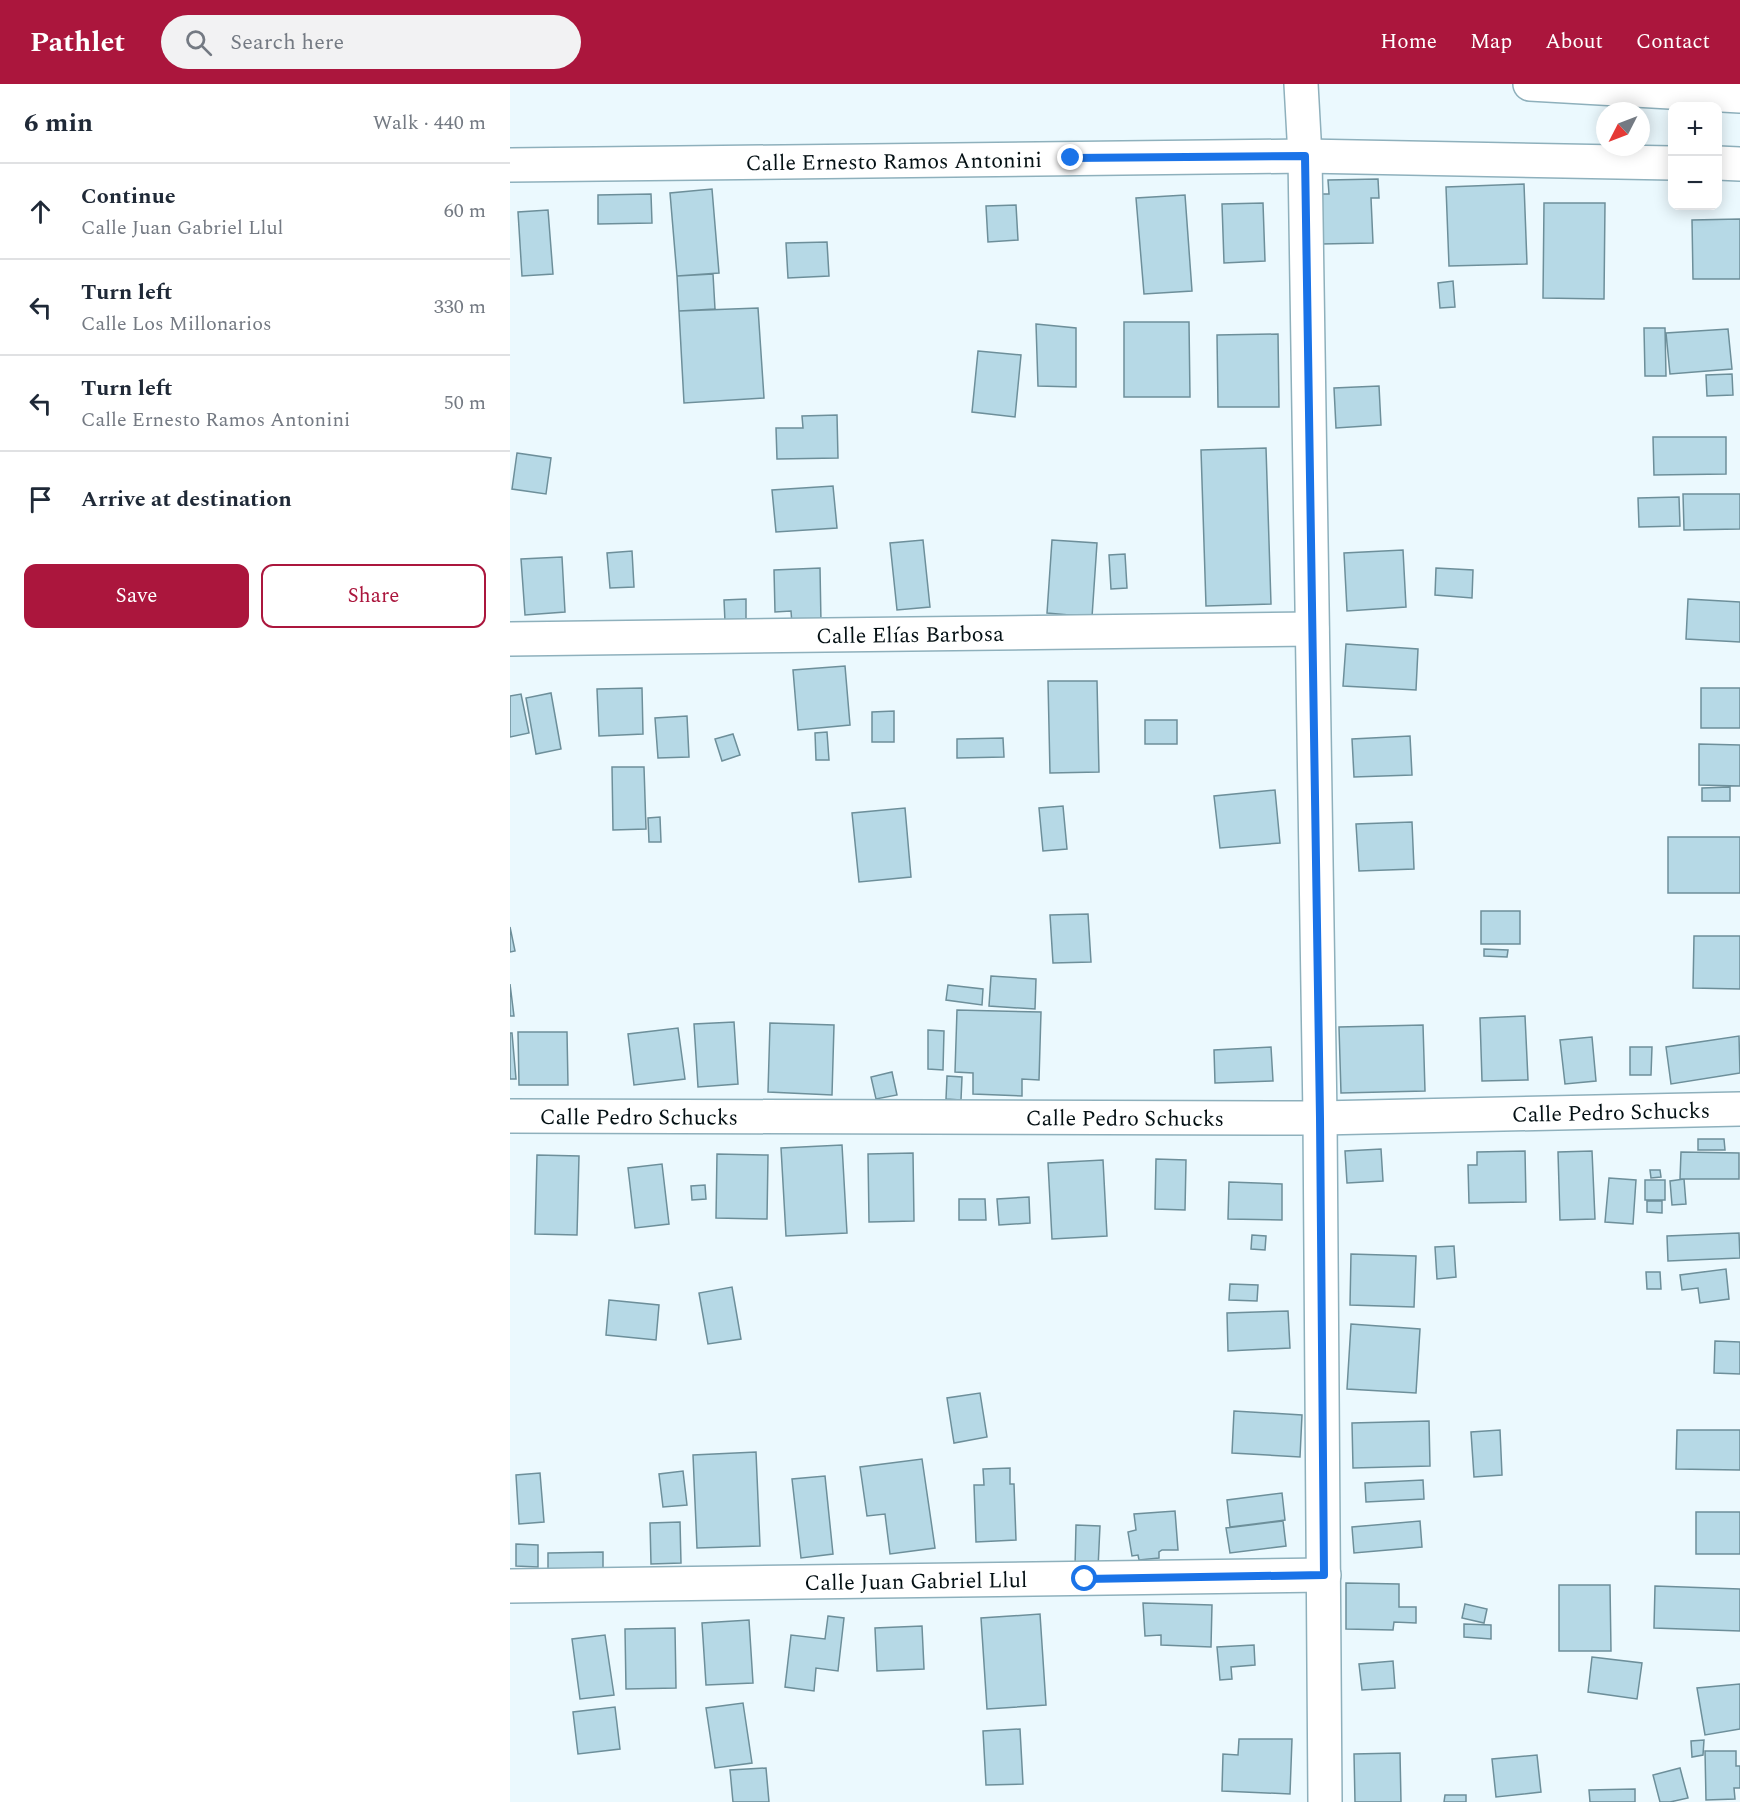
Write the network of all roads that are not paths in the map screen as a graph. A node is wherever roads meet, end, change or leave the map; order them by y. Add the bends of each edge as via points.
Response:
1 (1301, 84) edge
2 (1530, 84) edge
3 (1740, 96) edge
4 (1305, 156) junction
5 (1668, 162) edge
6 (1722, 163) edge
7 (1740, 164) edge
8 (510, 165) edge
9 (1312, 629) junction
10 (510, 639) edge
11 (1740, 1109) edge
12 (510, 1116) edge
13 (1320, 1118) junction
14 (1324, 1575) junction
15 (510, 1586) edge
16 (1325, 1802) edge

1 - 4 street
2 - 3 street
4 - 5 street, Calle Ernesto Ramos Antonini
4 - 8 street, Calle Ernesto Ramos Antonini
4 - 9 street
6 - 7 street
9 - 10 street, Calle Elías Barbosa
9 - 13 street
11 - 13 street, Calle Pedro Schucks
12 - 13 street, Calle Pedro Schucks
13 - 14 street
14 - 15 street, Calle Juan Gabriel Llul
14 - 16 street

